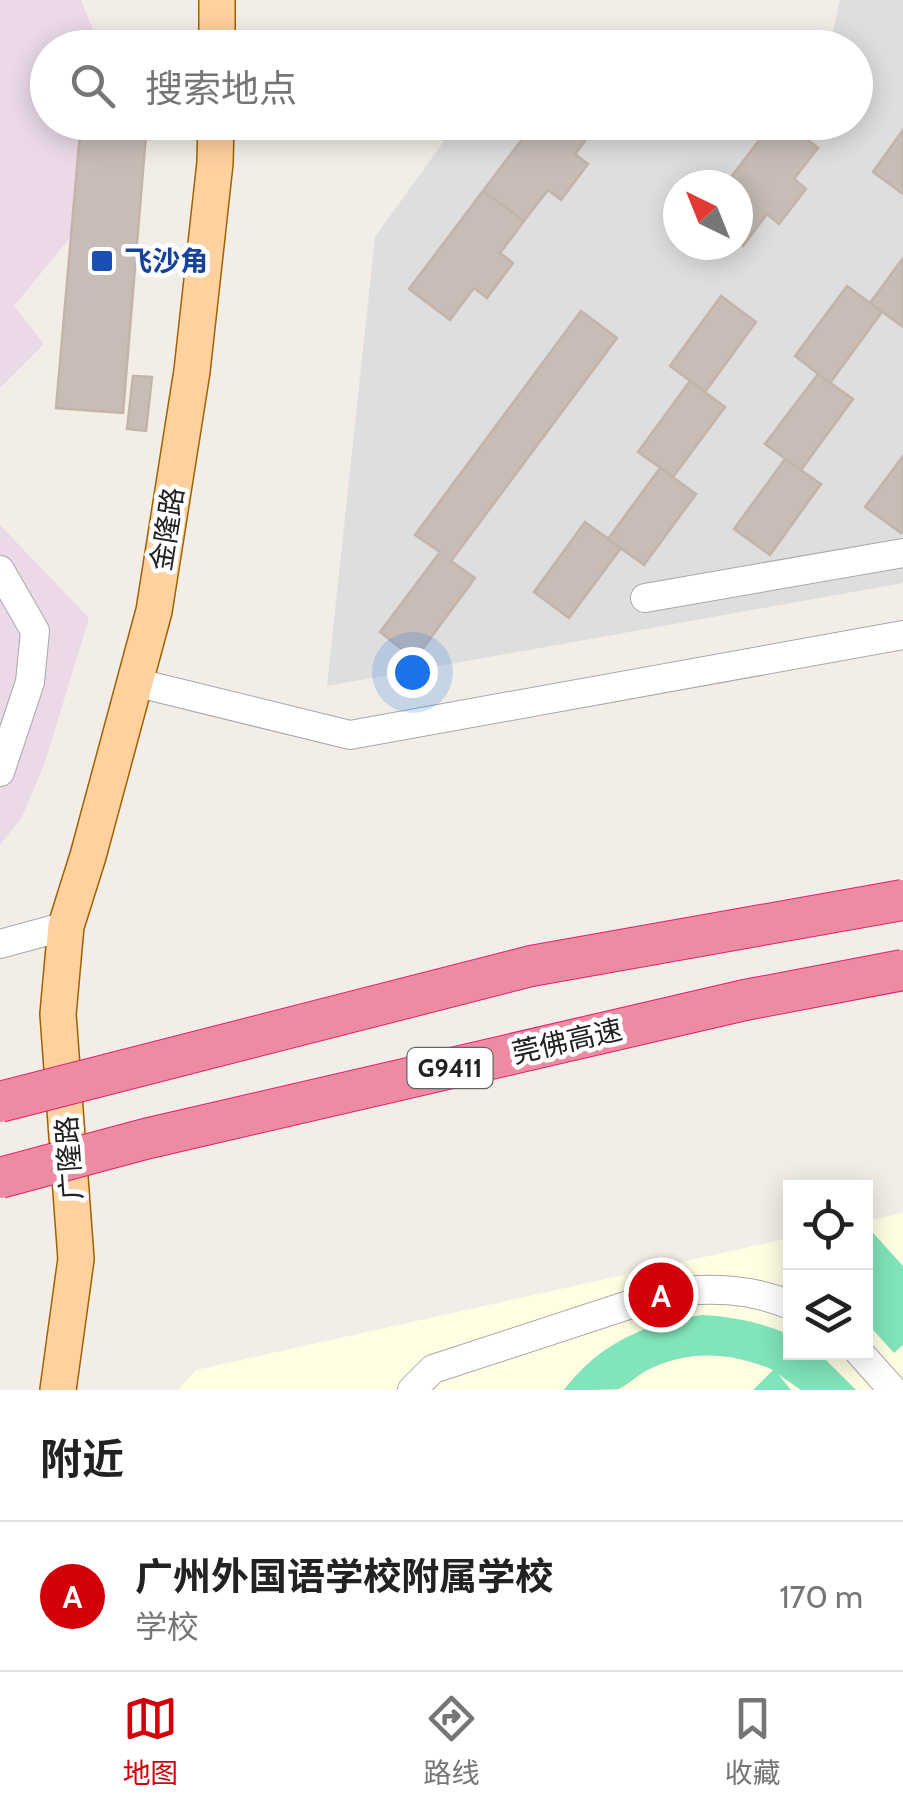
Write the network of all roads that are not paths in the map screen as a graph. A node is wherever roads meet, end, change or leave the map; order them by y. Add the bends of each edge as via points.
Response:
1 (218, 0) edge
2 (217, 30) edge
3 (216, 140) edge
4 (903, 552) edge
5 (0, 570) edge
6 (645, 598) dead end
7 (903, 635) edge
8 (134, 682) junction
9 (0, 772) edge
10 (903, 900) edge
11 (66, 926) junction
12 (0, 944) edge
13 (903, 970) edge
14 (0, 1102) edge
15 (0, 1178) edge
16 (783, 1302) edge
17 (866, 1360) edge
18 (58, 1390) edge
19 (412, 1390) edge
20 (894, 1390) edge

1 - 2 main road
3 - 8 main road, 金隆路 via 192,371 154,611
4 - 6 street
5 - 9 street via 35,631 30,682
7 - 8 street via 350,735
8 - 11 main road, 金隆路
10 - 14 highway, bridge via 532,966
11 - 12 street
11 - 18 main road, 广隆路 via 58,1014 76,1260
13 - 15 highway, 莞佛高速 / G9411, bridge via 745,1000
16 - 19 street via 736,1289 665,1292 434,1369
17 - 20 street

